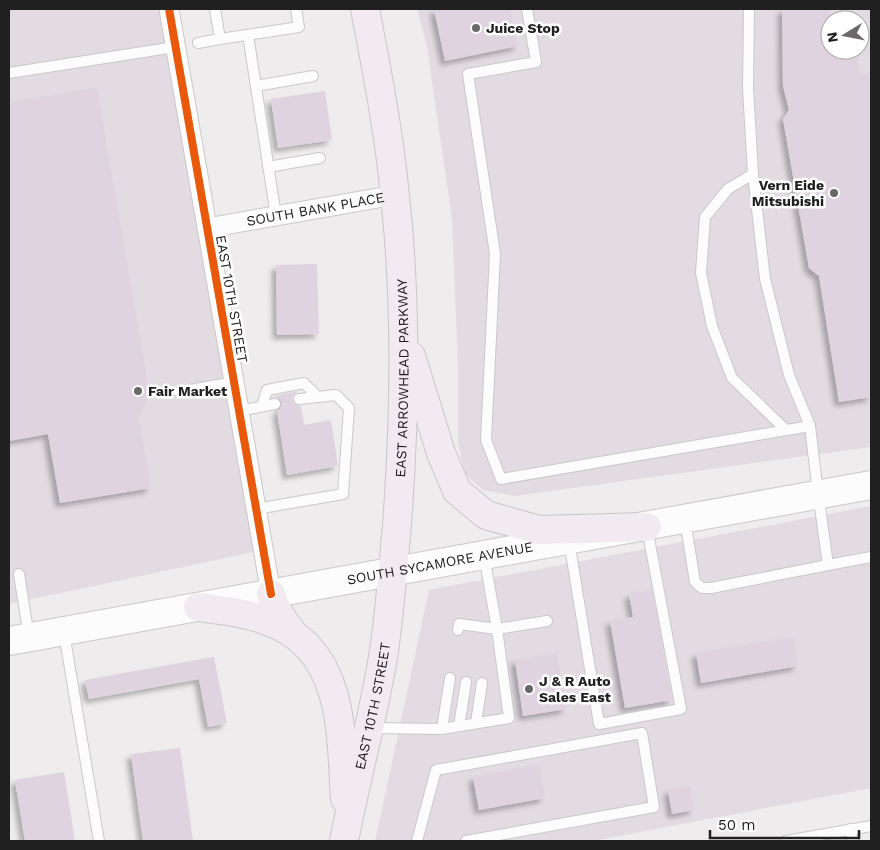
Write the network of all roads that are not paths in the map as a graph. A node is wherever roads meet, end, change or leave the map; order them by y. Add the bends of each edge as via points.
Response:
1 (169, 9) edge
2 (215, 9) edge
3 (296, 9) edge
4 (365, 9) edge
5 (527, 9) edge
6 (749, 9) edge
7 (248, 35) junction
8 (220, 40) junction
9 (198, 43) dead end
10 (175, 47) junction
11 (9, 73) edge
12 (313, 76) dead end
13 (256, 86) junction
14 (320, 158) dead end
15 (268, 167) junction
16 (753, 174) junction
17 (395, 195) junction
18 (276, 216) junction
19 (207, 228) junction
20 (403, 329) junction
21 (234, 382) junction
22 (179, 392) dead end
23 (318, 397) junction
24 (299, 399) dead end
25 (276, 404) dead end
26 (262, 406) junction
27 (239, 411) junction
28 (810, 426) junction
29 (786, 430) junction
30 (871, 485) edge
31 (818, 493) junction
32 (256, 509) junction
33 (684, 519) junction
34 (647, 526) junction
35 (569, 540) junction
36 (484, 556) junction
37 (871, 557) edge
38 (828, 565) junction
39 (393, 572) junction
40 (19, 574) dead end
41 (270, 594) junction
42 (198, 607) junction
43 (546, 621) dead end
44 (458, 630) dead end
45 (492, 631) junction
46 (64, 632) junction
47 (293, 633) junction
48 (19, 639) edge
49 (450, 678) dead end
50 (466, 682) dead end
51 (482, 683) dead end
52 (476, 723) junction
53 (459, 726) junction
54 (370, 728) junction
55 (442, 729) junction
56 (871, 826) edge
57 (850, 829) junction
58 (345, 835) edge
59 (99, 841) edge
60 (417, 841) edge
61 (466, 841) edge
62 (786, 841) edge
63 (853, 841) edge

1 - 10 street, EAST 10TH STREET
2 - 8 lane
3 - 7 lane via 299,26
4 - 17 main road, EAST ARROWHEAD PARKWAY
5 - 29 lane via 536,62 468,74 495,254 486,440 501,479
6 - 16 lane via 748,88
7 - 8 lane
7 - 13 lane
8 - 9 lane
10 - 11 lane
10 - 19 street, EAST 10TH STREET
12 - 13 lane
13 - 15 lane
14 - 15 lane
15 - 18 lane
16 - 28 lane via 765,279 789,375
16 - 29 lane via 728,188 705,217 701,273 712,326 732,378
17 - 18 street, SOUTH BANK PLACE
17 - 20 main road, EAST ARROWHEAD PARKWAY
18 - 19 street, SOUTH BANK PLACE
19 - 21 street, EAST 10TH STREET
20 - 34 main road via 441,453 457,491 486,515 539,530
20 - 39 main road, EAST ARROWHEAD PARKWAY via 400,484
21 - 22 lane
21 - 27 street, EAST 10TH STREET
23 - 24 lane
23 - 26 lane via 304,383 267,390
23 - 32 lane via 336,395 348,408 343,494
25 - 26 lane
26 - 27 lane
27 - 32 street, EAST 10TH STREET
28 - 29 lane
28 - 31 lane
30 - 31 main road, SOUTH SYCAMORE AVENUE
31 - 33 main road, SOUTH SYCAMORE AVENUE
31 - 38 lane
32 - 41 street, EAST 10TH STREET
33 - 34 main road, SOUTH SYCAMORE AVENUE
33 - 38 lane via 696,582 702,588
34 - 35 main road, SOUTH SYCAMORE AVENUE
34 - 35 lane via 681,709 599,724
35 - 36 main road, SOUTH SYCAMORE AVENUE
36 - 39 main road, SOUTH SYCAMORE AVENUE
36 - 45 lane
37 - 38 lane
39 - 41 main road, SOUTH SYCAMORE AVENUE
39 - 54 main road, EAST 10TH STREET
40 - 48 lane
41 - 42 main road, SOUTH SYCAMORE AVENUE
41 - 47 main road via 281,618
42 - 46 main road, SOUTH SYCAMORE AVENUE
42 - 47 main road via 244,614
43 - 45 lane
44 - 45 lane via 459,624
45 - 52 lane via 509,718
46 - 48 main road, SOUTH SYCAMORE AVENUE
46 - 59 lane
47 - 58 main road via 315,656 332,688 340,732
49 - 55 lane
50 - 53 lane
51 - 52 lane
52 - 53 lane
53 - 55 lane
54 - 55 lane
54 - 58 main road, EAST 10TH STREET
56 - 57 lane
57 - 62 lane
57 - 63 lane
60 - 61 lane via 436,770 642,733 654,807

